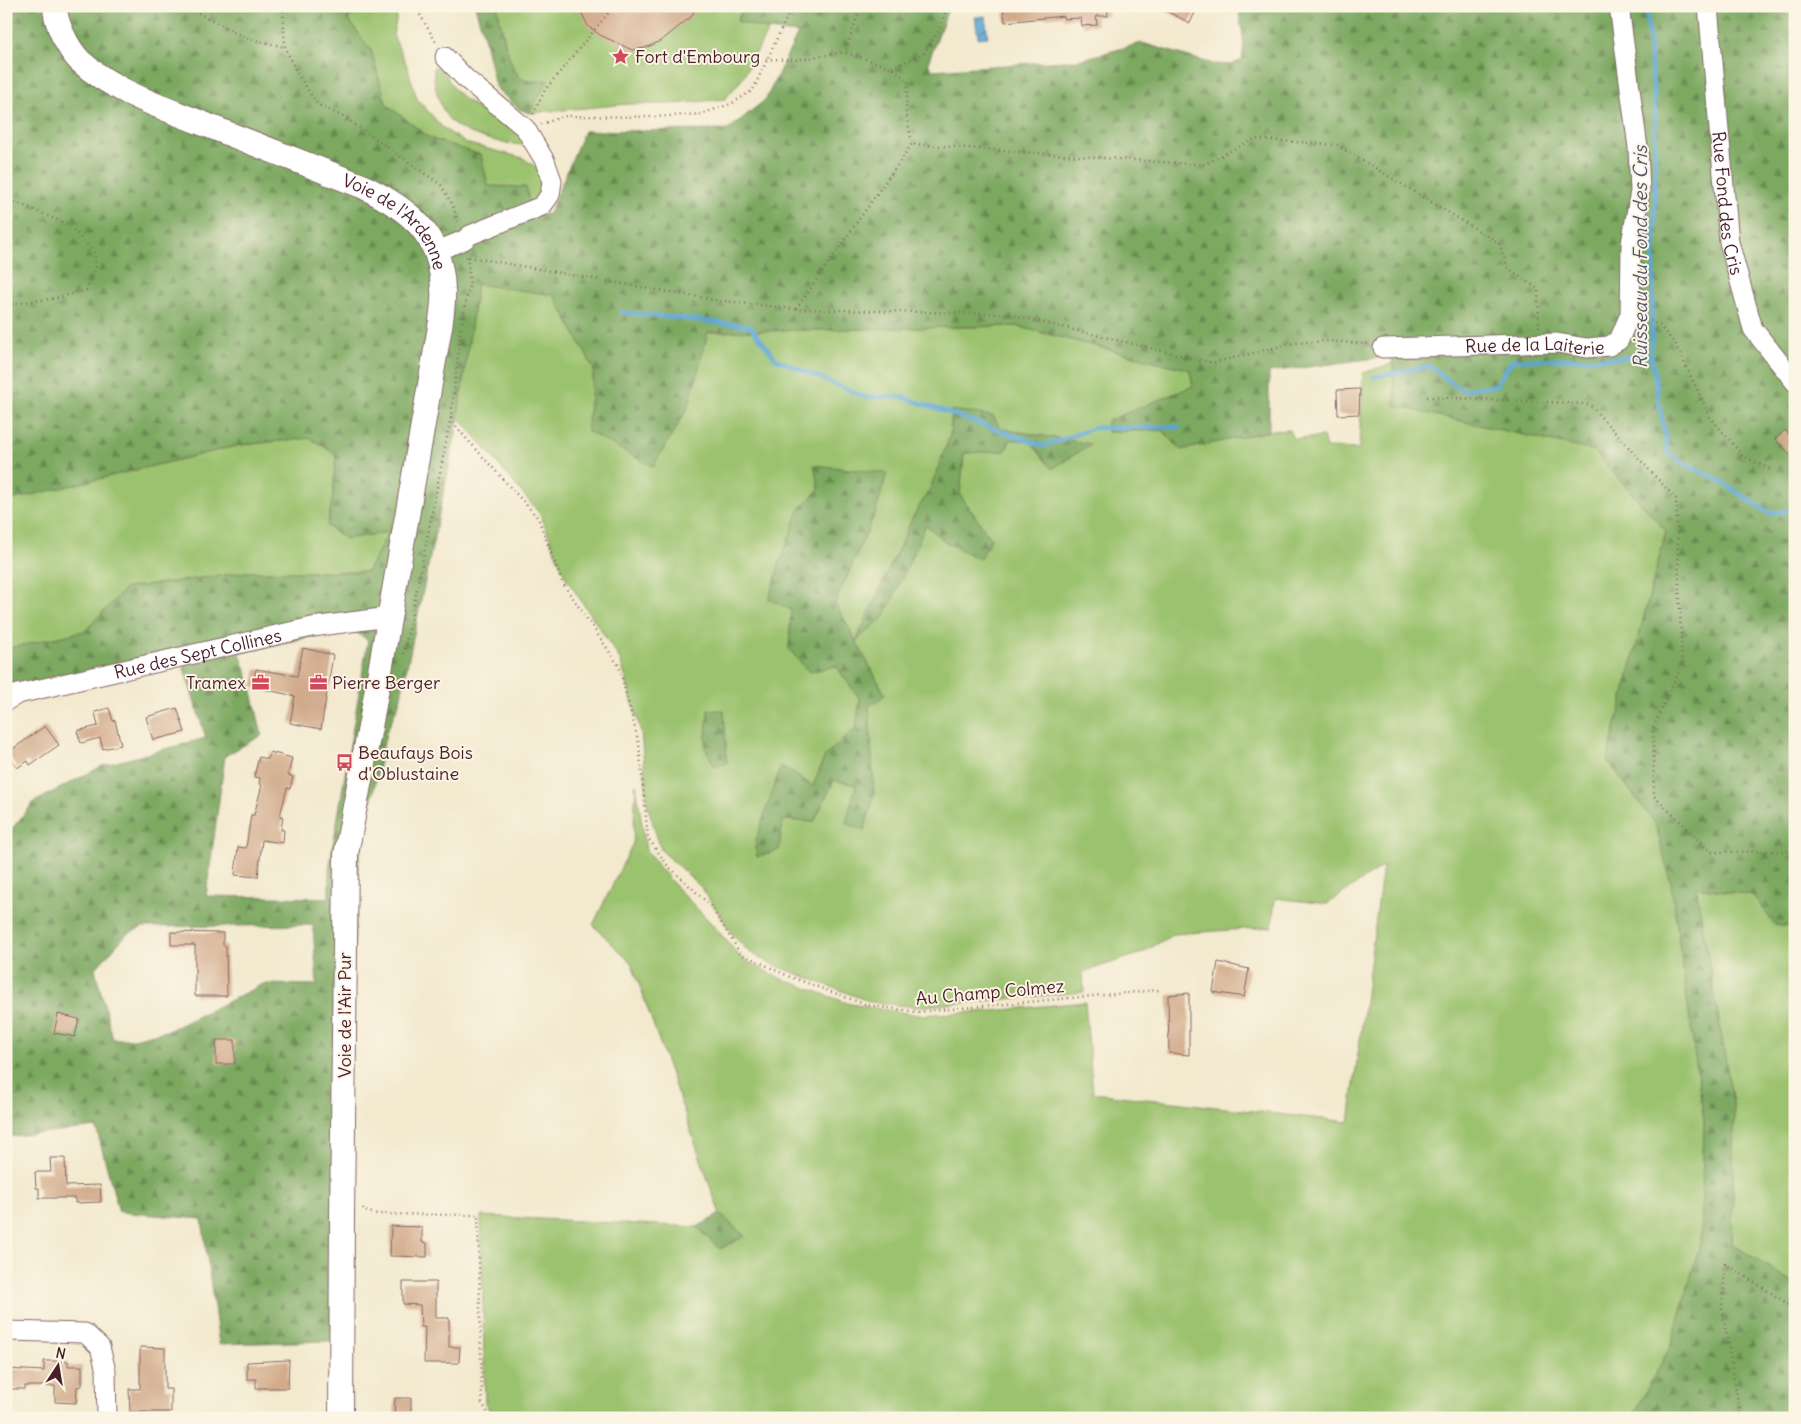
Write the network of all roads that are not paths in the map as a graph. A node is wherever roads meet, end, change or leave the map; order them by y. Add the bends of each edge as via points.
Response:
1 (55, 6) edge
2 (1619, 6) edge
3 (1708, 6) edge
4 (445, 57) road end
5 (437, 251) junction
6 (1383, 348) road end
7 (1795, 382) edge
8 (389, 617) junction
9 (6, 701) edge
10 (6, 1331) edge
11 (106, 1418) edge
12 (341, 1418) edge

1 - 5 main road, Voie de l'Ardenne via 62,35 79,60 107,81 387,198 412,217
2 - 6 street, Rue de la Laiterie via 1638,148 1640,192 1631,244 1630,314 1619,340 1608,346 1586,348 1557,343
3 - 7 street, Rue Fond des Cris via 1729,242 1753,329
4 - 5 street via 525,128 545,161 552,181 550,195 542,206
5 - 8 main road, Voie de l'Ardenne via 443,290 441,321
8 - 9 street, Rue des Sept Collines via 312,627 18,694
8 - 12 main road, Voie de l'Air Pur via 346,863
10 - 11 street via 85,1333 100,1347 106,1371

